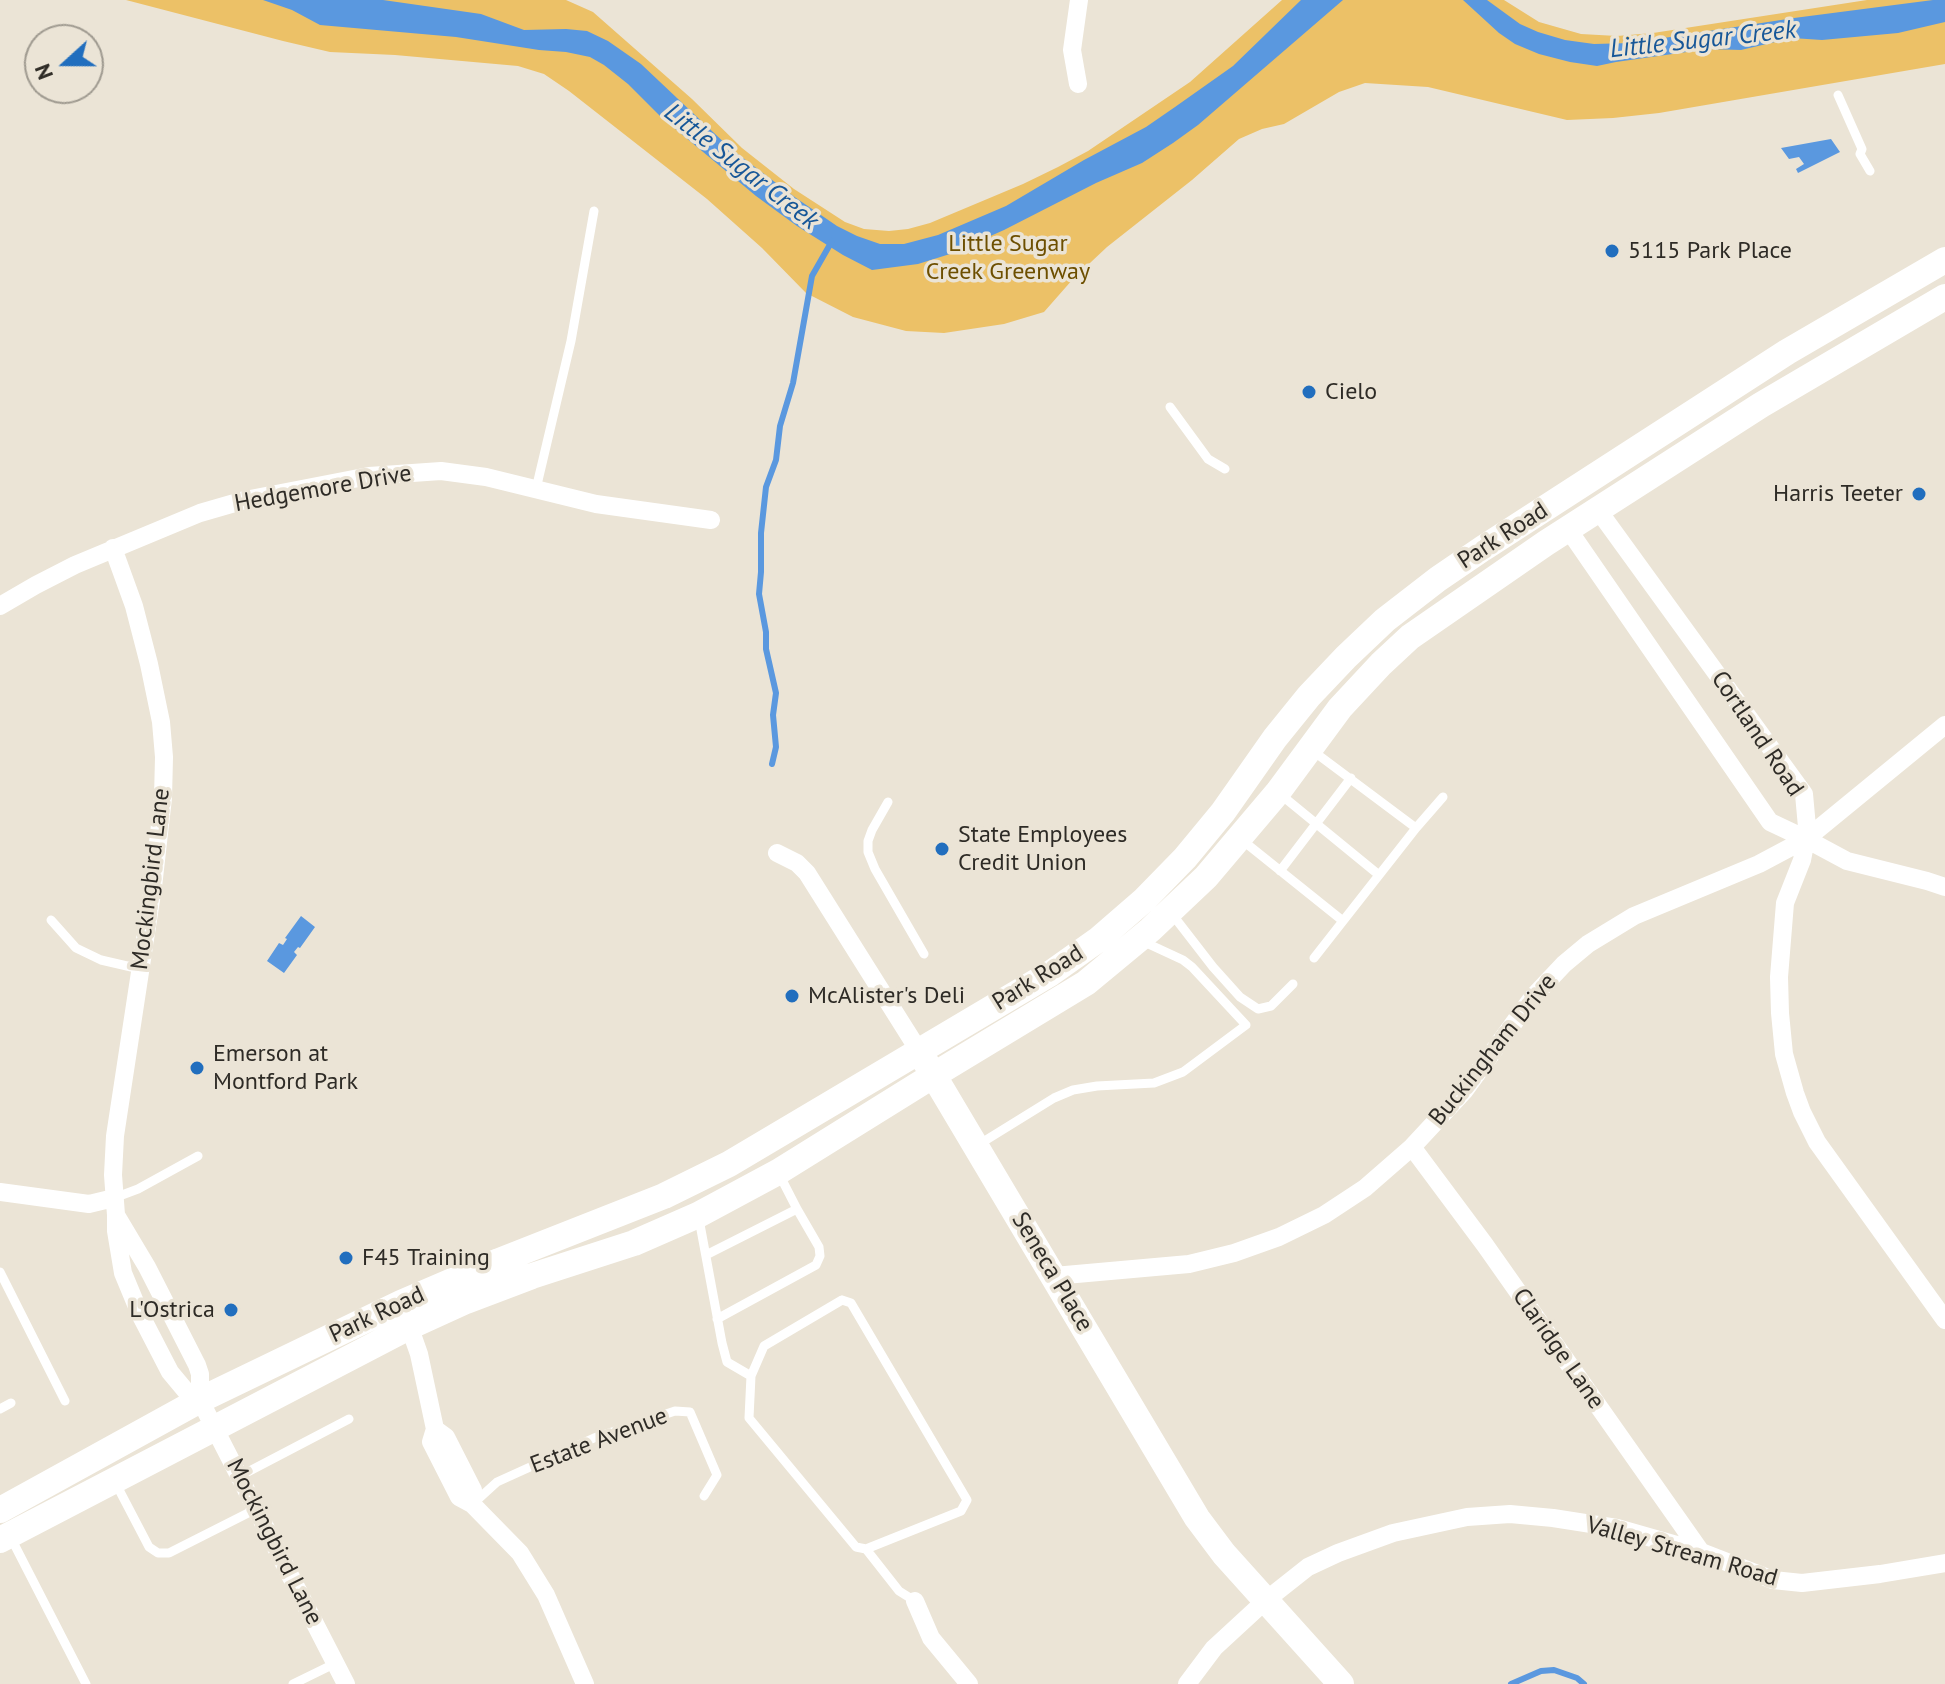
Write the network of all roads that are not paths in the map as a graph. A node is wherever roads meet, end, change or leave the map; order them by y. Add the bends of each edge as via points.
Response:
1 (1079, 0) edge
2 (1078, 84) dead end
3 (1838, 95) dead end
4 (1870, 171) dead end
5 (594, 211) dead end
6 (1945, 260) edge
7 (1945, 297) edge
8 (1170, 407) dead end
9 (1225, 469) dead end
10 (1581, 485) junction
11 (536, 490) junction
12 (1553, 503) junction
13 (1598, 510) junction
14 (711, 520) dead end
15 (1568, 529) junction
16 (113, 548) junction
17 (0, 606) edge
18 (1945, 725) edge
19 (1310, 748) junction
20 (1351, 778) junction
21 (1278, 792) junction
22 (1443, 797) dead end
23 (888, 802) dead end
24 (1316, 824) junction
25 (1416, 828) junction
26 (1240, 838) junction
27 (1806, 839) junction
28 (777, 853) dead end
29 (1280, 871) junction
30 (1379, 875) junction
31 (1945, 887) edge
32 (1170, 912) junction
33 (51, 920) dead end
34 (1343, 921) junction
35 (1139, 940) junction
36 (924, 954) dead end
37 (1314, 958) dead end
38 (140, 969) junction
39 (1293, 984) dead end
40 (919, 1051) junction
41 (934, 1075) junction
42 (977, 1145) junction
43 (1412, 1147) junction
44 (198, 1156) dead end
45 (778, 1172) junction
46 (0, 1192) edge
47 (115, 1207) junction
48 (797, 1209) junction
49 (698, 1215) junction
50 (706, 1255) junction
51 (0, 1272) edge
52 (1054, 1276) junction
53 (405, 1315) junction
54 (717, 1319) junction
55 (1945, 1320) edge
56 (751, 1376) junction
57 (200, 1400) junction
58 (65, 1401) dead end
59 (11, 1403) dead end
60 (0, 1409) edge
61 (349, 1419) dead end
62 (216, 1429) junction
63 (240, 1476) junction
64 (115, 1481) junction
65 (704, 1496) dead end
66 (472, 1504) junction
67 (256, 1509) junction
68 (0, 1510) edge
69 (5, 1538) edge
70 (866, 1549) junction
71 (1701, 1552) junction
72 (1945, 1563) edge
73 (915, 1601) joint
74 (1265, 1601) junction
75 (336, 1663) junction
76 (86, 1684) edge
77 (293, 1684) edge
78 (346, 1684) edge
79 (585, 1684) edge
80 (969, 1684) edge
81 (1187, 1684) edge
82 (1341, 1684) edge

1 - 2 street via 1072,50
3 - 4 lane
5 - 11 lane
6 - 10 main road, Park Road via 1787,352
7 - 13 main road, Park Road via 1761,405
8 - 9 lane via 1208,459
10 - 12 main road, Park Road
10 - 13 lane
11 - 14 street, Hedgemore Drive
11 - 16 street, Hedgemore Drive via 441,471 369,476 229,504
12 - 15 lane
12 - 40 main road, Park Road via 1438,579 1346,657 1283,727 1185,858 1099,939
13 - 15 main road, Park Road
13 - 27 street, Cortland Road via 1804,794
15 - 19 main road, Park Road via 1410,637 1340,708
15 - 27 street, Cortland Road via 1770,822
16 - 17 street, Hedgemore Drive
16 - 38 street, Mockingbird Lane via 140,629 163,747 161,823
18 - 27 street, Buckingham Drive
19 - 20 lane
19 - 21 main road, Park Road
20 - 24 lane
20 - 25 lane
21 - 24 lane
21 - 26 main road, Park Road
22 - 25 lane
23 - 36 lane via 872,830 868,852
24 - 29 lane
24 - 30 lane
25 - 30 lane
26 - 29 lane
26 - 32 main road, Park Road
27 - 31 street via 1847,861
27 - 43 street, Buckingham Drive via 1634,916 1588,944 1532,998 1465,1090
27 - 55 street via 1785,903 1779,964 1784,1054 1795,1093 1817,1142
28 - 40 street, Seneca Place via 807,873
29 - 34 lane
30 - 34 lane
32 - 35 main road, Park Road
32 - 39 lane via 1240,997 1258,1009 1271,1006
33 - 38 lane via 76,948
34 - 37 lane
35 - 41 main road, Park Road via 1086,983
35 - 42 lane via 1192,967 1246,1025 1183,1072 1154,1083 1073,1090
38 - 47 street, Mockingbird Lane via 115,1136
40 - 41 main road, Seneca Place
40 - 53 main road, Park Road via 729,1164
41 - 42 main road, Seneca Place
41 - 45 main road, Park Road
42 - 52 main road, Seneca Place
43 - 52 street, Buckingham Drive via 1365,1188 1279,1237 1189,1264
43 - 71 street, Claridge Lane
44 - 47 lane
45 - 48 lane
45 - 49 main road, Park Road
46 - 47 street
47 - 57 street, Mockingbird Lane via 197,1365
47 - 57 street, Mockingbird Lane via 129,1291 170,1372
48 - 50 lane
48 - 54 lane via 819,1247 816,1265
49 - 50 lane
49 - 53 main road, Park Road via 634,1243 466,1301
50 - 54 lane
51 - 58 lane
52 - 74 main road, Seneca Place via 1197,1518
53 - 57 main road, Park Road
53 - 62 main road, Park Road
53 - 66 street via 435,1429 446,1437 450,1464 473,1490
54 - 56 lane via 727,1362
56 - 70 lane via 749,1418 856,1547
56 - 70 lane via 764,1346 842,1300 851,1303 967,1500 961,1511
57 - 62 street, Mockingbird Lane
57 - 68 main road, Park Road
59 - 60 lane
61 - 63 lane
62 - 63 street, Mockingbird Lane
62 - 64 main road, Park Road
63 - 67 street, Mockingbird Lane
64 - 67 lane via 149,1547 158,1553 169,1553
64 - 69 main road, Park Road
65 - 66 lane, Estate Avenue via 717,1475 690,1412 675,1411 594,1438 497,1482
66 - 79 street via 520,1553 546,1595
67 - 75 street, Mockingbird Lane
69 - 76 lane
70 - 73 lane via 899,1591
71 - 72 street, Valley Stream Road via 1773,1580 1802,1583
71 - 74 street, Valley Stream Road via 1617,1528 1553,1518 1467,1517 1393,1533 1338,1553 1308,1567
73 - 80 street via 931,1638
74 - 81 street, Valley Stream Road via 1214,1648
74 - 82 main road, Seneca Place
75 - 77 lane
75 - 78 street, Mockingbird Lane

